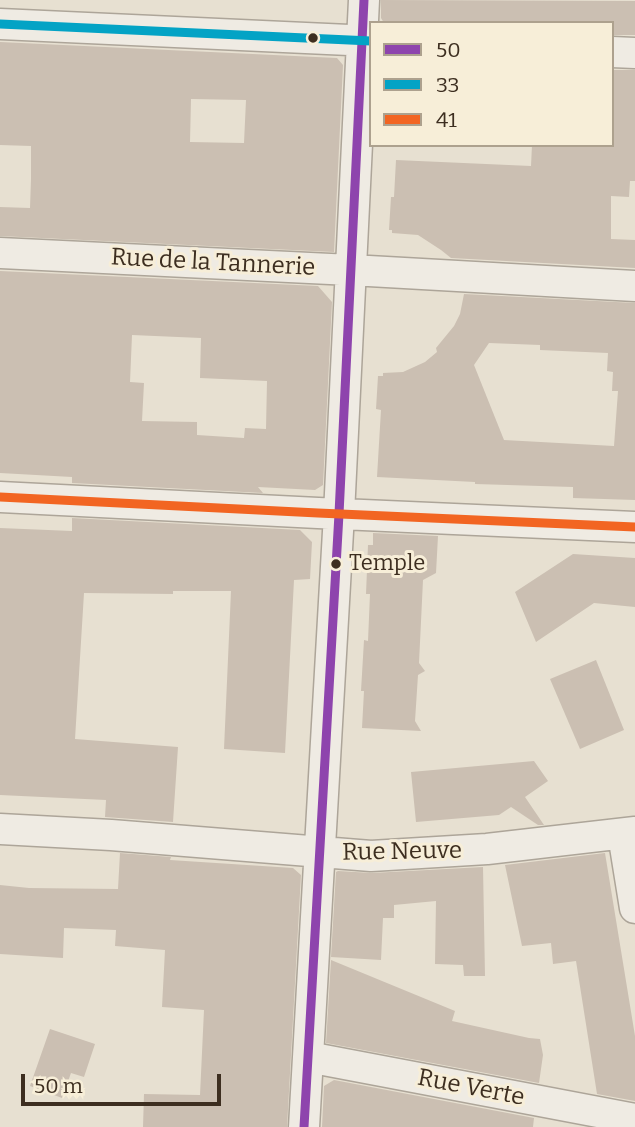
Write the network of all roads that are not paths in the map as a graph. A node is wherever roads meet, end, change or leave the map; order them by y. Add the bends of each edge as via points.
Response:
1 (363, 0) edge
2 (0, 24) edge
3 (367, 41) edge
4 (614, 52) edge
5 (635, 53) edge
6 (0, 253) edge
7 (351, 270) junction
8 (635, 286) edge
9 (0, 497) edge
10 (339, 514) junction
11 (635, 527) edge
12 (0, 829) edge
13 (629, 833) edge
14 (320, 852) junction
15 (635, 908) edge
16 (308, 1057) junction
17 (635, 1119) edge
18 (304, 1127) edge

1 - 3 street
2 - 3 street
3 - 7 street
4 - 5 street
6 - 7 street, Rue de la Tannerie
7 - 8 street, Rue de la Tannerie
7 - 10 street
9 - 10 street
10 - 11 street
10 - 14 street
12 - 14 street, Rue Neuve
13 - 14 street, Rue Neuve via 470,851 371,856
13 - 15 street
14 - 16 street
16 - 17 street, Rue Verte
16 - 18 street

